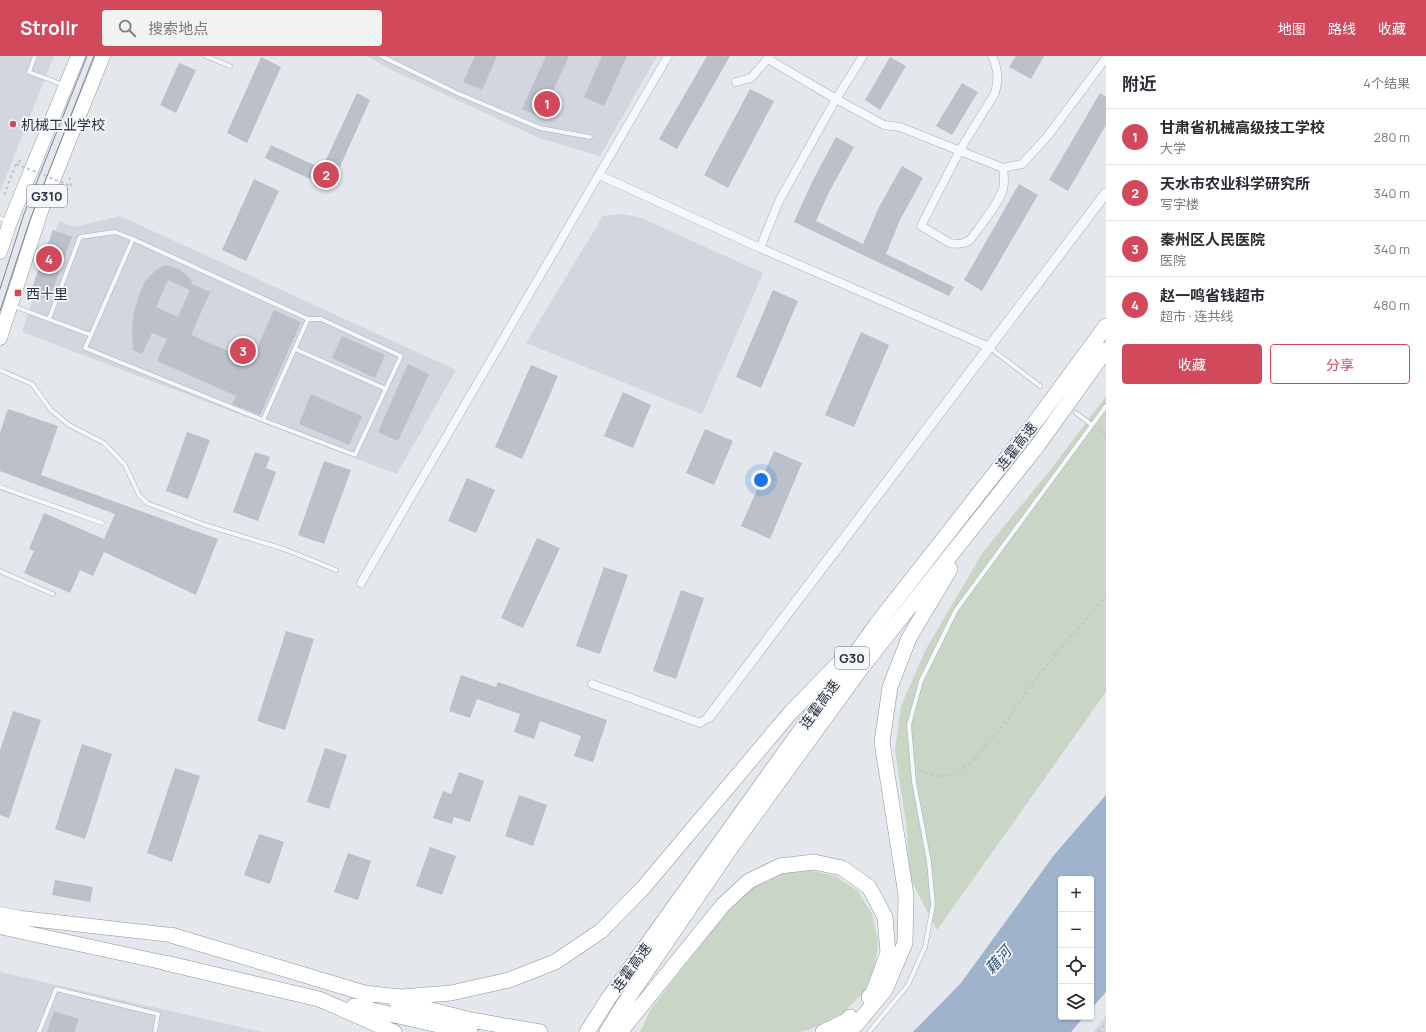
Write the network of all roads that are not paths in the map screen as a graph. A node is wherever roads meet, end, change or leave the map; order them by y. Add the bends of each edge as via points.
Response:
1 (35, 56) edge
2 (78, 56) edge
3 (103, 56) edge
4 (206, 56) edge
5 (381, 56) edge
6 (668, 56) edge
7 (863, 56) edge
8 (992, 56) edge
9 (769, 58) edge
10 (1106, 58) edge
11 (230, 66) dead end
12 (736, 82) dead end
13 (66, 86) junction
14 (836, 99) junction
15 (590, 137) dead end
16 (960, 150) junction
17 (1003, 168) junction
18 (599, 175) junction
19 (1106, 193) edge
20 (5, 220) edge
21 (133, 239) junction
22 (760, 248) junction
23 (0, 252) edge
24 (10, 306) junction
25 (49, 319) junction
26 (308, 319) junction
27 (1106, 326) edge
28 (91, 334) junction
29 (0, 338) edge
30 (989, 347) junction
31 (295, 348) junction
32 (1106, 350) edge
33 (0, 370) edge
34 (1040, 386) dead end
35 (386, 389) junction
36 (1106, 406) edge
37 (1076, 413) dead end
38 (263, 420) junction
39 (1092, 425) junction
40 (0, 487) edge
41 (102, 523) dead end
42 (975, 524) junction
43 (336, 570) dead end
44 (0, 572) edge
45 (361, 583) dead end
46 (53, 594) dead end
47 (876, 625) junction
48 (592, 684) dead end
49 (709, 717) joint
50 (0, 914) edge
51 (0, 926) edge
52 (171, 935) joint
53 (166, 963) joint
54 (362, 993) junction
55 (319, 999) junction
56 (39, 1032) edge
57 (155, 1032) edge
58 (394, 1032) edge
59 (470, 1032) edge
60 (540, 1032) edge
61 (587, 1032) edge
62 (607, 1032) edge
63 (620, 1032) edge
64 (823, 1032) edge
65 (842, 1032) edge
66 (869, 1032) edge

1 - 13 lane via 29,72
2 - 13 highway, G310
3 - 24 highway, G310 via 42,208
4 - 11 lane
5 - 15 lane via 457,93 540,128
6 - 18 street
7 - 14 street
8 - 16 street via 998,72 995,93
9 - 12 street via 751,78
9 - 14 street
10 - 17 street via 1047,137 1022,164
13 - 20 highway, G310
14 - 16 street via 884,125 900,127
14 - 22 street via 778,201
16 - 17 street
16 - 17 street via 921,226 950,243 961,244 970,240 1003,189
18 - 22 street
18 - 45 street
19 - 30 street
20 - 23 highway, G310
21 - 25 lane via 115,232 80,237
21 - 26 lane
21 - 28 lane
22 - 30 street
24 - 25 lane
24 - 29 highway, G310
25 - 28 lane
26 - 31 lane
26 - 35 lane via 321,319 401,356
27 - 47 highway, 连霍高速 / G30 via 1039,417
28 - 38 lane via 85,348
30 - 34 lane
30 - 49 street
31 - 35 lane
31 - 38 lane
32 - 42 highway, 连霍高速 / G30 via 1038,445
33 - 43 lane via 32,384 50,410 69,425 104,443 125,466 139,494 147,503 204,526 284,549
35 - 38 lane via 355,455
36 - 39 lane
37 - 39 lane
39 - 66 lane via 956,610 922,681 909,725 914,782 929,862 932,905 925,947 908,985
40 - 41 lane
42 - 62 highway, 连霍高速 / G30 via 853,680 732,846
42 - 65 highway via 909,638 890,687 882,742 906,895 904,943 885,990 856,1024
44 - 46 lane
47 - 54 highway via 791,712 644,888 602,931 555,962 509,980 451,993 401,997
47 - 61 highway, 连霍高速 / G30 via 608,998
48 - 49 street via 700,723
50 - 52 highway
51 - 53 highway
52 - 54 highway
53 - 55 highway
54 - 60 highway via 472,1020
55 - 58 highway
55 - 59 highway
56 - 57 lane via 56,989 158,1014
63 - 64 highway via 723,905 749,881 780,866 814,862 842,868 869,887 885,917 888,953 873,993 846,1021

